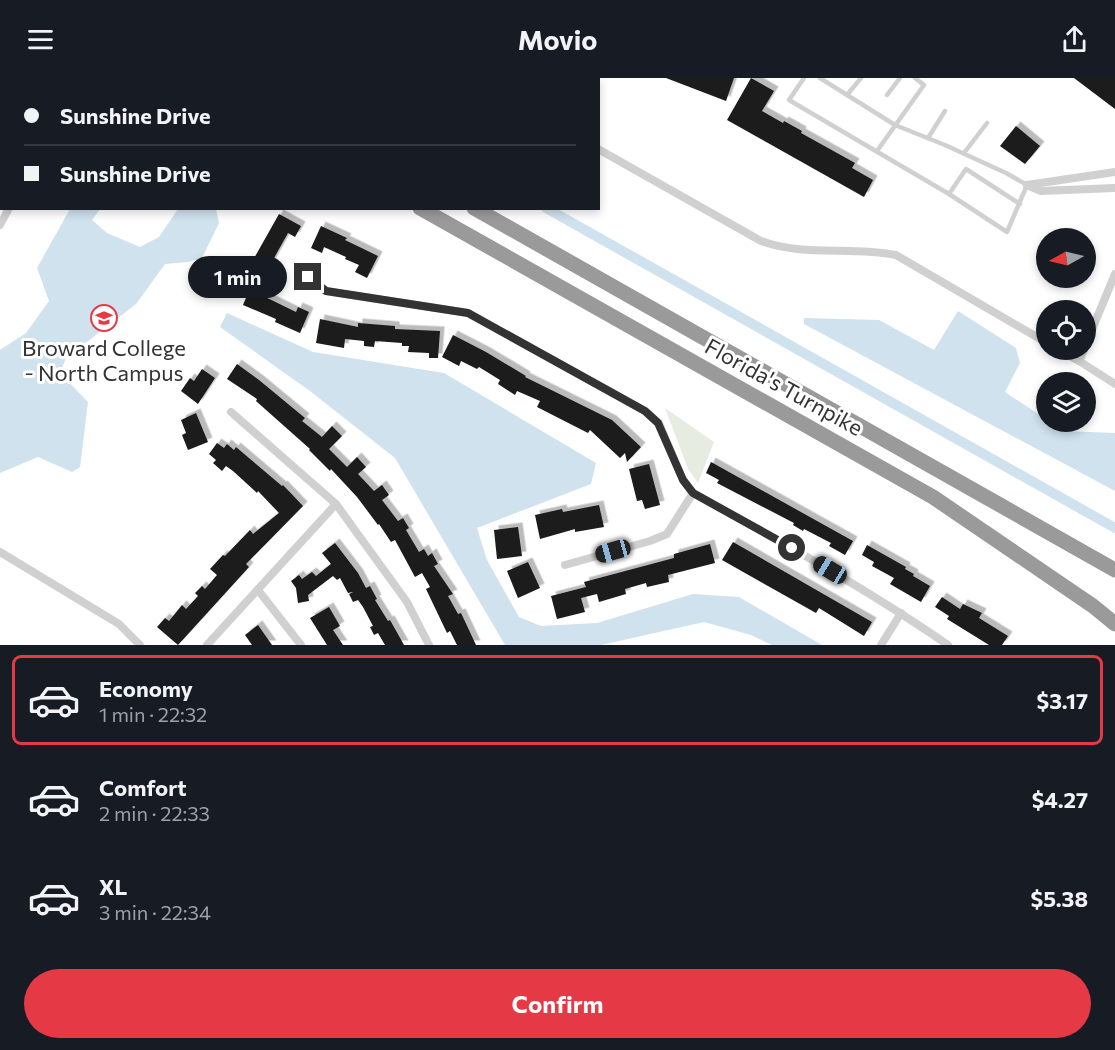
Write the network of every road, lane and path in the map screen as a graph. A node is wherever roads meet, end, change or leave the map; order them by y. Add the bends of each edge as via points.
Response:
1 (804, 78) edge
2 (820, 78) edge
3 (861, 78) edge
4 (900, 78) edge
5 (915, 78) edge
6 (847, 95) junction
7 (887, 95) dead end
8 (945, 111) dead end
9 (987, 123) dead end
10 (896, 125) junction
11 (928, 138) junction
12 (600, 150) edge
13 (877, 151) junction
14 (964, 153) junction
15 (1115, 172) edge
16 (1093, 175) junction
17 (1028, 185) junction
18 (1115, 188) edge
19 (1095, 190) junction
20 (949, 194) junction
21 (1020, 204) junction
22 (8, 210) edge
23 (424, 210) edge
24 (478, 210) edge
25 (0, 225) edge
26 (1115, 274) edge
27 (308, 277) dead end
28 (1096, 320) edge
29 (1036, 337) edge
30 (1079, 361) edge
31 (1115, 384) edge
32 (231, 412) dead end
33 (693, 493) junction
34 (336, 504) junction
35 (0, 552) edge
36 (565, 565) dead end
37 (1115, 570) edge
38 (258, 590) junction
39 (902, 613) junction
40 (1115, 624) edge
41 (140, 645) edge
42 (207, 645) edge
43 (301, 645) edge
44 (429, 645) edge
45 (881, 645) edge
46 (948, 645) edge

1 - 13 lane via 789,100
2 - 6 lane
3 - 6 lane
4 - 7 lane
5 - 10 lane via 924,85
6 - 10 lane
8 - 11 lane
9 - 14 lane
10 - 11 lane
10 - 13 lane
11 - 14 lane
12 - 29 street via 761,241 781,249 896,255
13 - 20 lane
14 - 17 lane
15 - 16 street
16 - 17 street
16 - 19 street
17 - 19 street via 1041,191
17 - 21 lane
18 - 19 street
20 - 21 lane via 966,169
20 - 21 lane via 1007,232
22 - 25 street
23 - 40 highway, Florida's Turnpike via 933,497
24 - 37 highway, Florida's Turnpike
26 - 28 street
27 - 33 street via 326,291 468,313 645,411 658,423 683,480
30 - 31 street
32 - 34 street
33 - 36 street via 667,534
33 - 39 street
34 - 38 street
34 - 44 street via 407,602
35 - 41 street via 119,624
38 - 42 street
38 - 43 street
39 - 45 street
39 - 46 street

